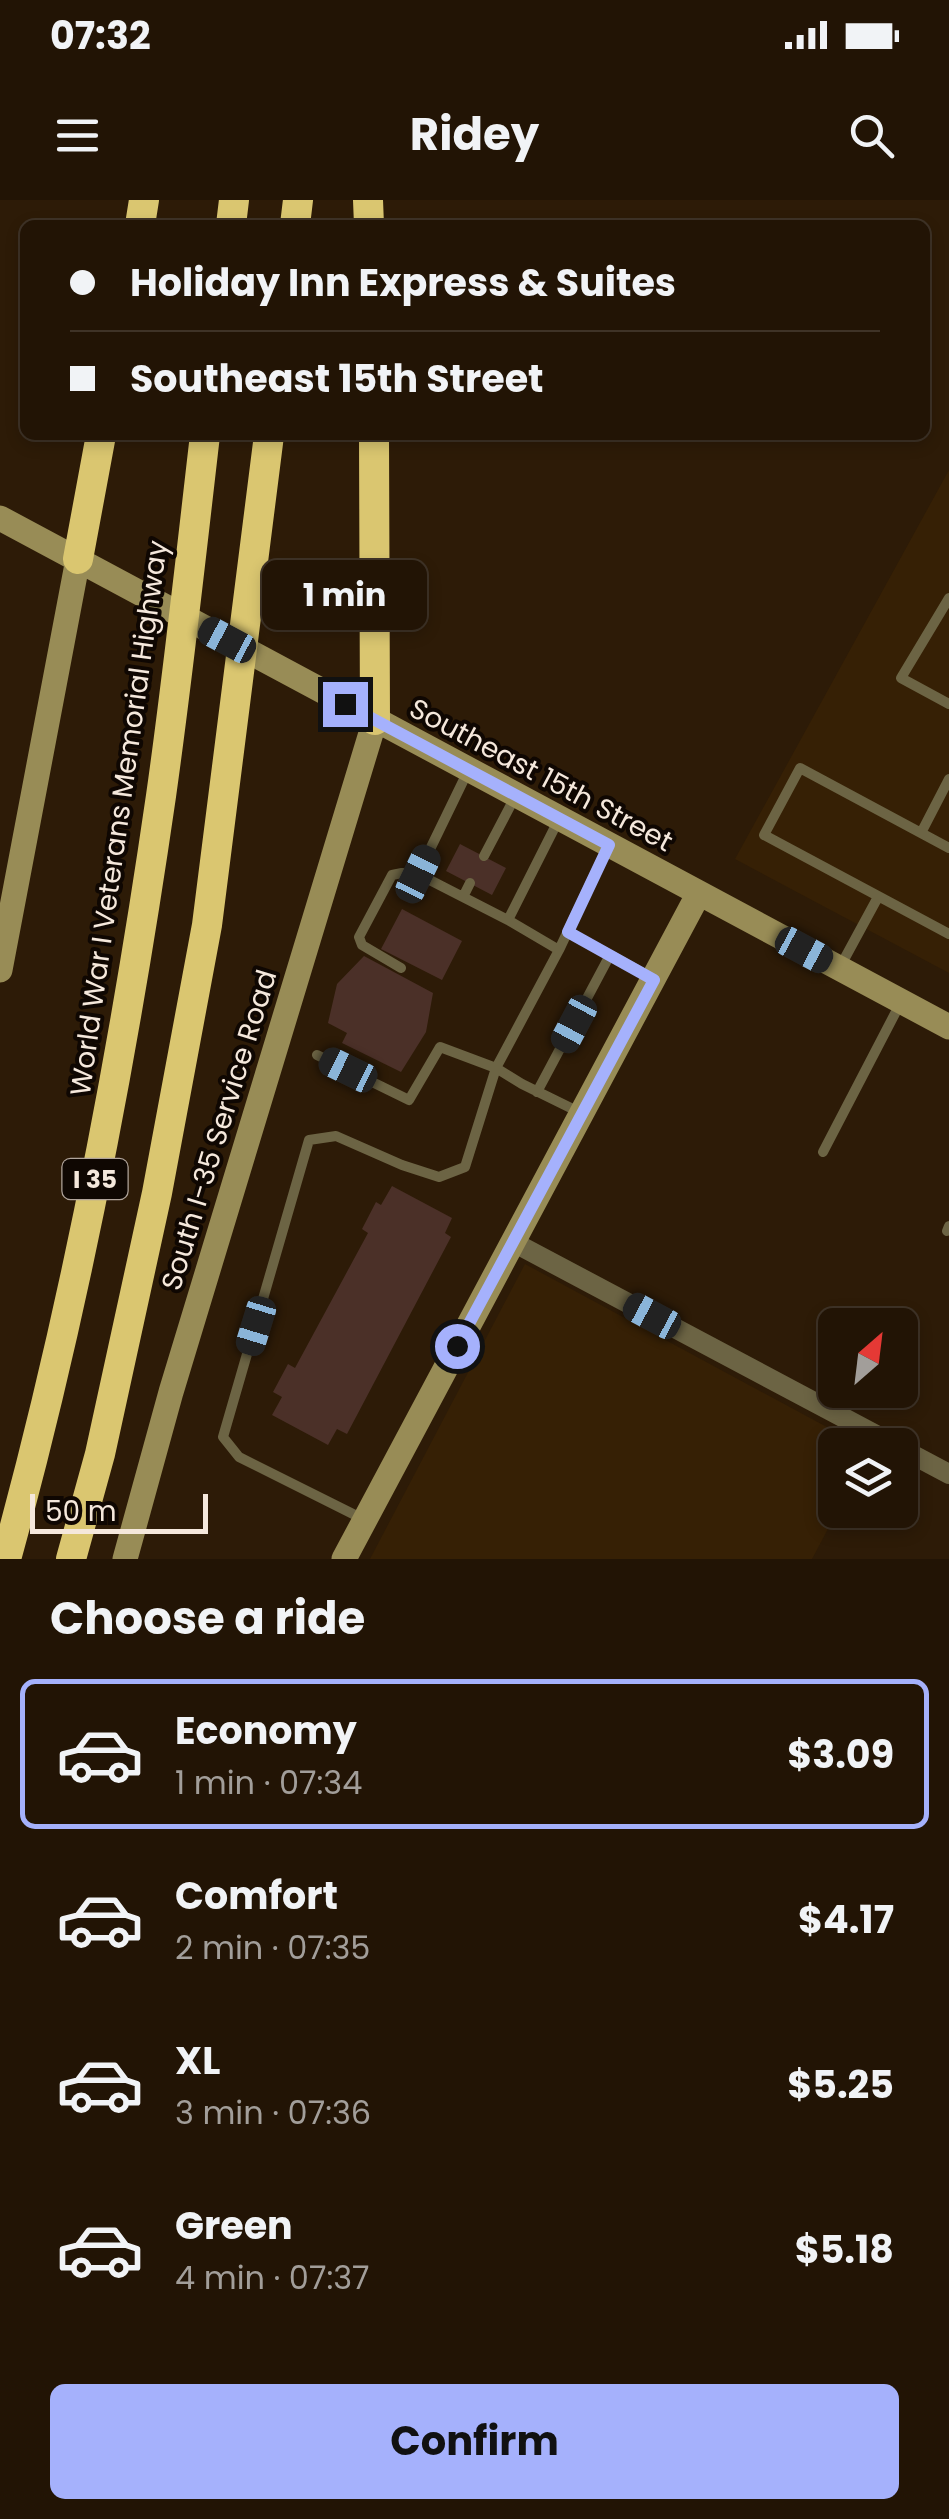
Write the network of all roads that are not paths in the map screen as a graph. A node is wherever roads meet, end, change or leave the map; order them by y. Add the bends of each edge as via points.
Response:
1 (100, 440) edge
2 (204, 440) edge
3 (268, 440) edge
4 (374, 440) edge
5 (0, 518) edge
6 (78, 559) junction
7 (949, 598) edge
8 (949, 704) edge
9 (376, 720) junction
10 (469, 770) junction
11 (949, 779) edge
12 (516, 795) junction
13 (560, 818) junction
14 (920, 833) junction
15 (609, 845) junction
16 (949, 848) edge
17 (484, 856) dead end
18 (418, 874) junction
19 (470, 883) dead end
20 (699, 893) junction
21 (463, 897) junction
22 (878, 898) junction
23 (508, 920) junction
24 (568, 932) junction
25 (949, 934) edge
26 (559, 950) junction
27 (610, 955) junction
28 (402, 968) dead end
29 (839, 968) junction
30 (0, 970) edge
31 (654, 980) junction
32 (901, 1001) junction
33 (949, 1027) edge
34 (318, 1055) dead end
35 (496, 1068) junction
36 (537, 1092) junction
37 (582, 1114) junction
38 (823, 1152) dead end
39 (513, 1242) junction
40 (864, 1428) edge
41 (918, 1457) edge
42 (949, 1474) edge
43 (365, 1520) junction
44 (6, 1559) edge
45 (71, 1559) edge
46 (125, 1559) edge
47 (344, 1559) edge

1 - 6 highway
2 - 44 highway, World War I Veterans Memorial Highway / I 35 via 161,794 116,1074
3 - 45 highway, I 35 via 208,925 100,1454
4 - 9 highway
5 - 6 main road, Southeast 15th Street
6 - 9 main road, Southeast 15th Street
6 - 30 main road
7 - 8 lane via 902,678
9 - 10 main road, Southeast 15th Street
9 - 46 main road, South I-35 Service Road
10 - 12 main road, Southeast 15th Street
10 - 18 lane
11 - 14 lane
12 - 13 main road, Southeast 15th Street
12 - 17 lane
13 - 15 main road, Southeast 15th Street
13 - 23 lane
14 - 16 lane
14 - 22 lane via 800,768 764,835
15 - 20 main road, Southeast 15th Street
15 - 24 lane
18 - 21 lane
18 - 28 lane via 392,875 358,937
19 - 21 lane
20 - 29 main road, Southeast 15th Street
20 - 31 main road
21 - 23 lane
22 - 25 lane
22 - 29 lane
23 - 26 lane
24 - 26 lane
24 - 27 lane
26 - 35 lane
27 - 31 lane
27 - 36 lane
29 - 32 main road, Southeast 15th Street
31 - 37 main road
32 - 33 main road, Southeast 15th Street
32 - 38 lane
34 - 35 lane via 409,1100 440,1047
35 - 36 lane
35 - 43 lane via 465,1167 439,1177 336,1136 310,1140 223,1437 240,1457
36 - 37 lane
37 - 39 main road
39 - 40 street
39 - 43 main road
41 - 42 street
43 - 47 main road

